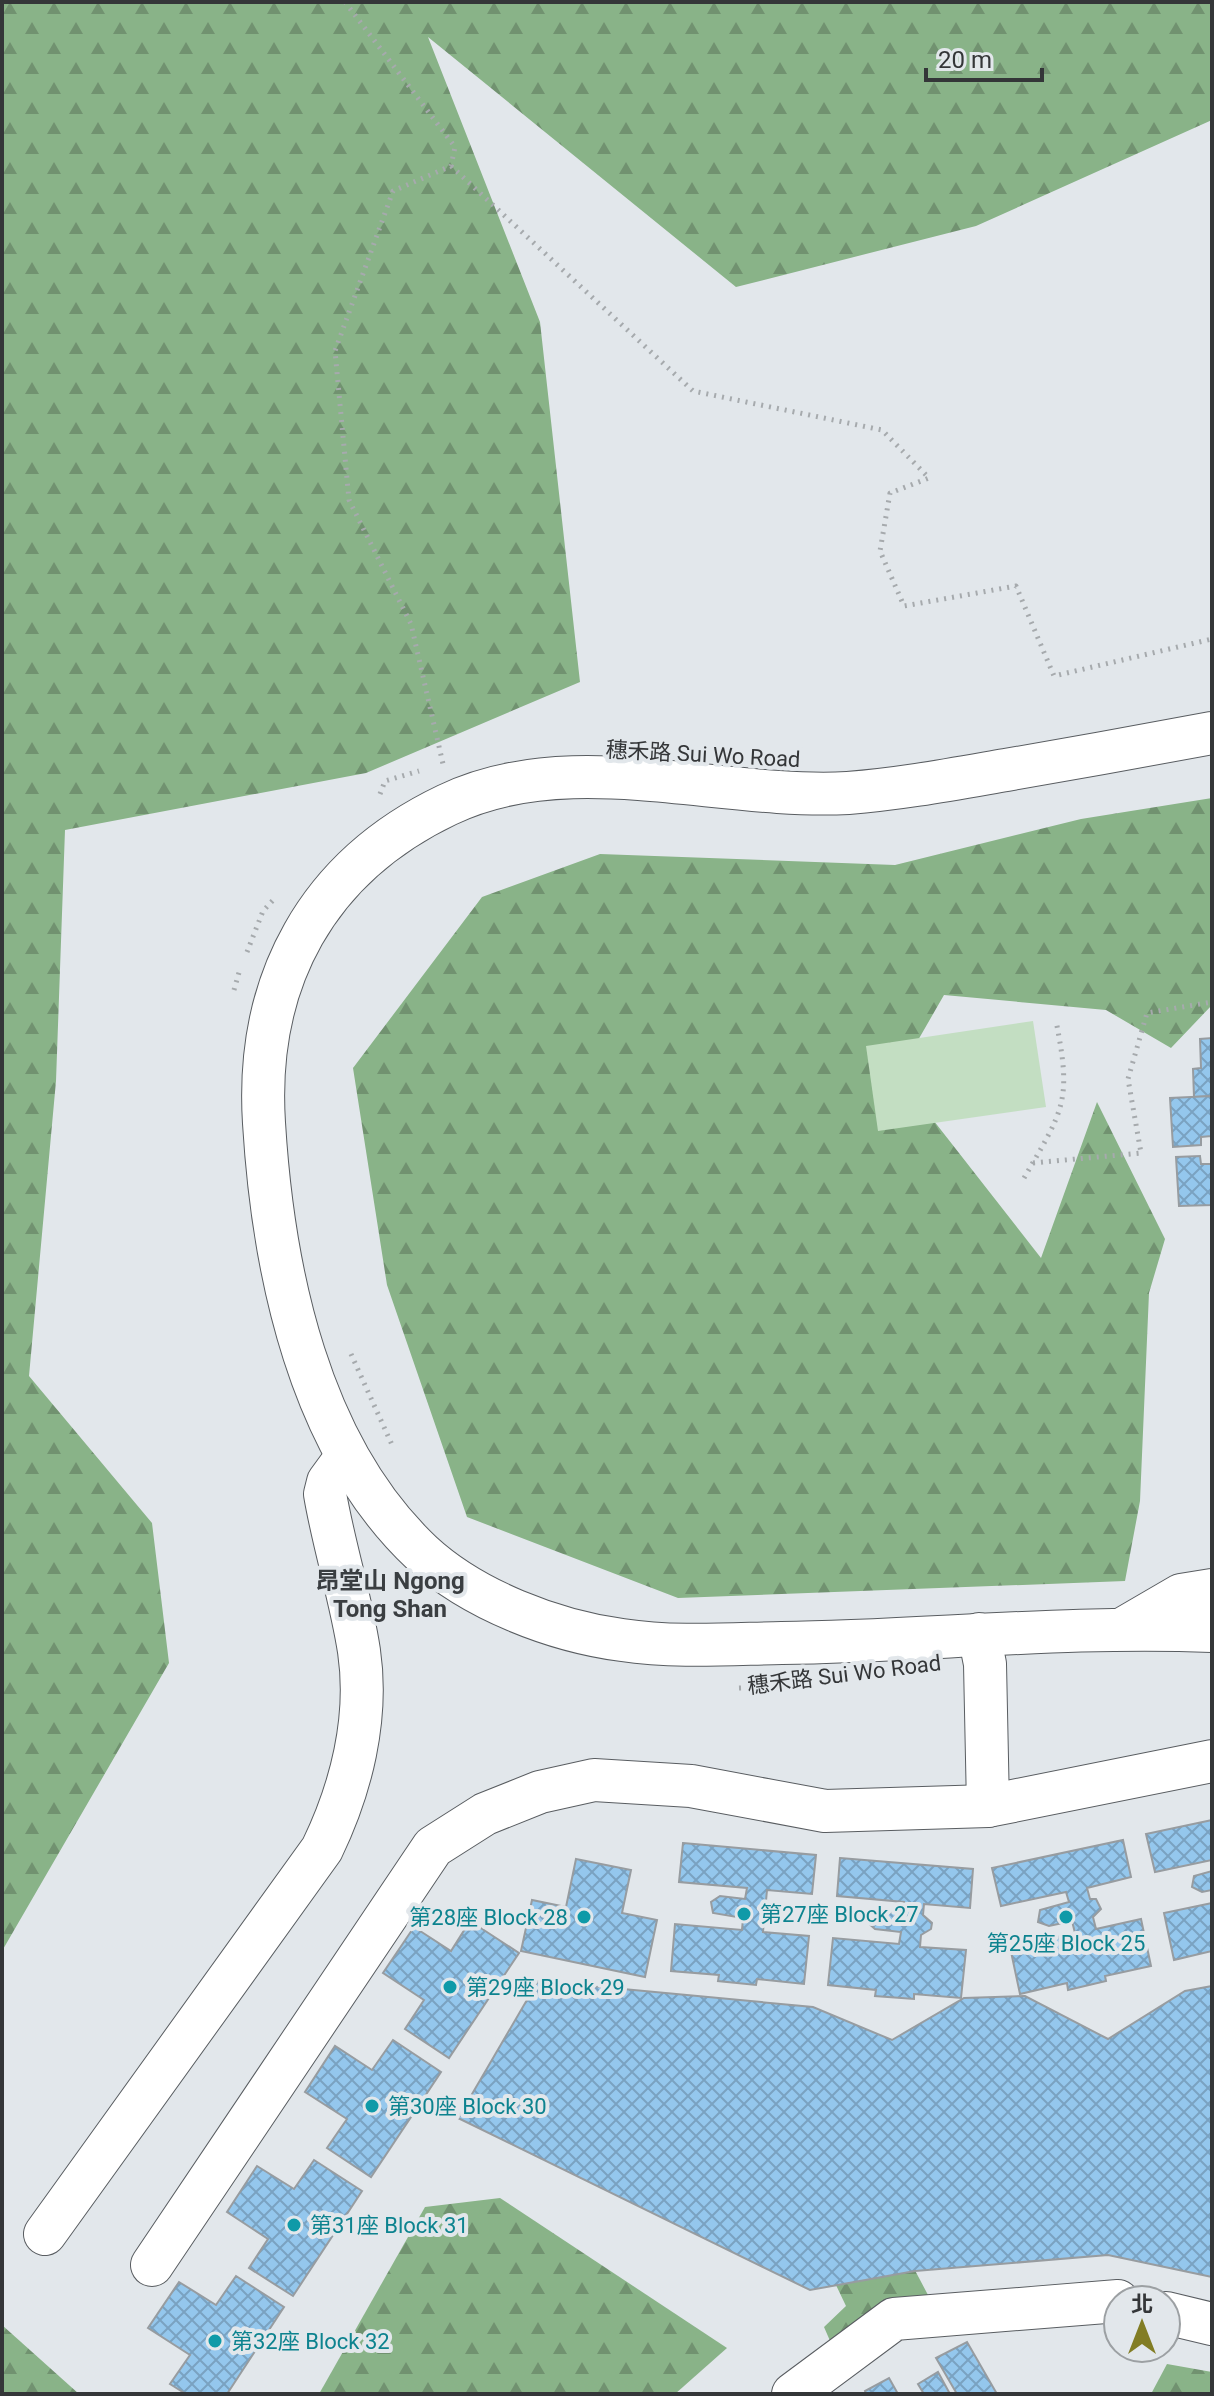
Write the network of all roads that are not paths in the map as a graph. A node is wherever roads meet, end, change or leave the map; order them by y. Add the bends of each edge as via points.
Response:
1 (1212, 733) edge
2 (347, 1456) junction
3 (1212, 1590) edge
4 (1126, 1627) junction
5 (1212, 1631) edge
6 (979, 1634) junction
7 (1212, 1761) edge
8 (988, 1806) junction
9 (45, 2234) dead end
10 (152, 2265) dead end
11 (1102, 2302) edge
12 (1182, 2317) edge
13 (1212, 2324) edge
14 (793, 2394) edge

1 - 2 street, 穗禾路 Sui Wo Road via 850,792 773,793 581,776 523,781 439,808 375,850 327,898 285,968 268,1026 263,1084 266,1148 285,1278 303,1344
2 - 6 street, 穗禾路 Sui Wo Road via 422,1553 495,1600 571,1629 675,1645
2 - 9 street via 325,1494 362,1685 353,1766 337,1817 322,1849
3 - 4 street via 1181,1595
4 - 5 street, 穗禾路 Sui Wo Road
4 - 6 street, 穗禾路 Sui Wo Road
6 - 8 street via 985,1664
7 - 8 street
8 - 10 street via 825,1811 691,1786 594,1780 540,1792 485,1814 433,1847
11 - 14 street via 894,2319
12 - 13 street

